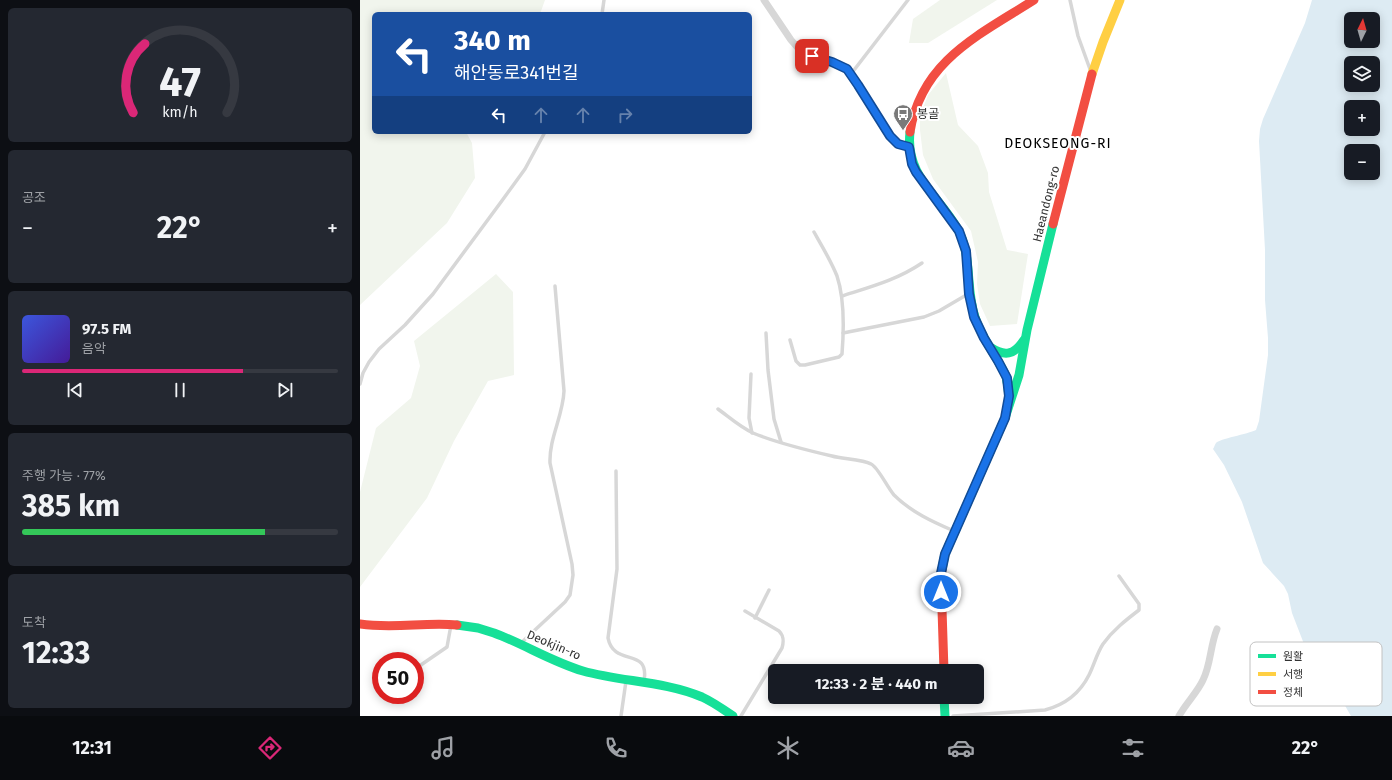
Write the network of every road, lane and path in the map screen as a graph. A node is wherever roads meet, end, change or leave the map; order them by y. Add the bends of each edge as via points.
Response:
1 (604, 0) edge
2 (764, 0) edge
3 (908, 0) edge
4 (1034, 0) edge
5 (1070, 0) edge
6 (1120, 0) edge
7 (602, 12) edge
8 (851, 74) junction
9 (1092, 75) junction
10 (544, 134) edge
11 (909, 147) junction
12 (814, 232) dead end
13 (922, 263) dead end
14 (555, 286) dead end
15 (969, 294) junction
16 (842, 296) junction
17 (766, 333) dead end
18 (843, 333) junction
19 (1026, 337) junction
20 (790, 340) dead end
21 (989, 347) junction
22 (751, 374) dead end
23 (360, 384) edge
24 (718, 409) dead end
25 (1005, 418) junction
26 (752, 432) junction
27 (781, 442) junction
28 (616, 471) dead end
29 (954, 531) junction
30 (1119, 576) dead end
31 (769, 590) dead end
32 (744, 612) dead end
33 (755, 618) junction
34 (360, 624) edge
35 (451, 624) junction
36 (1217, 629) dead end
37 (521, 644) junction
38 (424, 663) edge
39 (944, 664) edge
40 (626, 680) junction
41 (644, 682) junction
42 (944, 704) edge
43 (1032, 711) junction
44 (621, 716) edge
45 (733, 716) edge
46 (741, 716) edge
47 (945, 716) edge
48 (953, 716) edge
49 (1034, 716) edge
50 (1178, 716) edge

1 - 7 lane
2 - 8 street via 798,48 841,66
3 - 8 lane
4 - 11 street, Haeandong-ro via 968,43 938,69 916,106
5 - 9 lane via 1078,36
6 - 9 street, Haeandong-ro
8 - 11 street via 890,136 898,144
9 - 19 street, Haeandong-ro
10 - 23 lane via 525,169 501,202 433,294 379,349 363,373
11 - 15 street, Haeandong-ro via 916,172 959,231 966,251
12 - 16 lane via 836,275
13 - 16 lane via 886,282
14 - 37 lane via 564,391 550,447 550,463 570,552 572,586 565,602
15 - 18 lane via 939,312
15 - 21 street, Haeandong-ro via 978,328
16 - 18 lane
17 - 27 lane via 774,419
18 - 20 lane via 842,354 838,358 805,365 800,365 796,361
19 - 21 street via 1021,346 1010,353 996,352
19 - 25 street, Haeandong-ro
21 - 25 street, Haeandong-ro via 1007,378 1009,396
22 - 26 lane via 749,418
24 - 26 lane
25 - 29 street, Haeandong-ro
26 - 27 lane
27 - 29 lane via 870,463 902,502 930,520
28 - 41 lane via 617,569 608,638 613,650 641,662 646,672
29 - 39 street, Haeandong-ro via 945,554 940,578
30 - 43 lane via 1139,604 1139,610 1121,624 1103,645 1089,676 1074,696 1053,708
31 - 33 lane
32 - 33 lane
33 - 46 lane via 779,631 784,642
34 - 35 street, Deokjin-ro
35 - 37 street, Deokjin-ro via 475,627
35 - 38 lane via 447,647
36 - 50 street via 1208,669 1198,689
37 - 40 street, Deokjin-ro via 582,670
40 - 41 street, Deokjin-ro
40 - 44 lane
41 - 45 street, Deokjin-ro via 702,697 714,702
42 - 47 street
43 - 48 lane
43 - 49 lane

